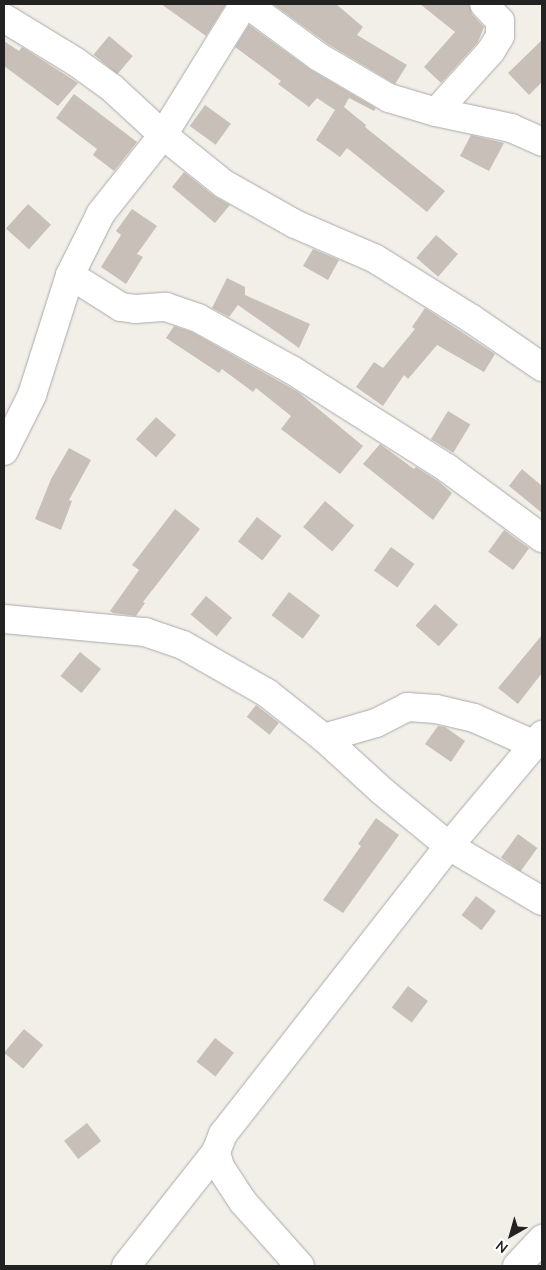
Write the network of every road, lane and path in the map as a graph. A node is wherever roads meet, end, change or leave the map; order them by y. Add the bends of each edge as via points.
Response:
1 (246, 4) edge
2 (484, 4) edge
3 (4, 18) edge
4 (436, 112) junction
5 (163, 135) junction
6 (542, 142) edge
7 (70, 275) junction
8 (542, 367) edge
9 (4, 450) edge
10 (542, 538) edge
11 (4, 619) edge
12 (324, 738) junction
13 (539, 740) edge
14 (449, 846) junction
15 (542, 901) edge
16 (216, 1152) junction
17 (542, 1239) edge
18 (126, 1266) edge
19 (300, 1266) edge
20 (517, 1266) edge

1 - 4 street via 320,57 389,98
1 - 5 street
2 - 4 street via 500,21 500,36 491,51
3 - 5 street via 112,88
4 - 6 street via 511,128
5 - 7 street via 101,213
5 - 8 street via 224,184 295,224 374,258
7 - 9 street via 32,395
7 - 10 street via 121,307 178,310 250,346 447,468
11 - 12 street via 145,632 183,645 267,693
12 - 13 street via 376,722 407,707 436,709 474,718
12 - 14 street
13 - 14 street
14 - 15 street
14 - 16 street via 223,1134
16 - 18 street
16 - 19 street via 229,1183
17 - 20 street

